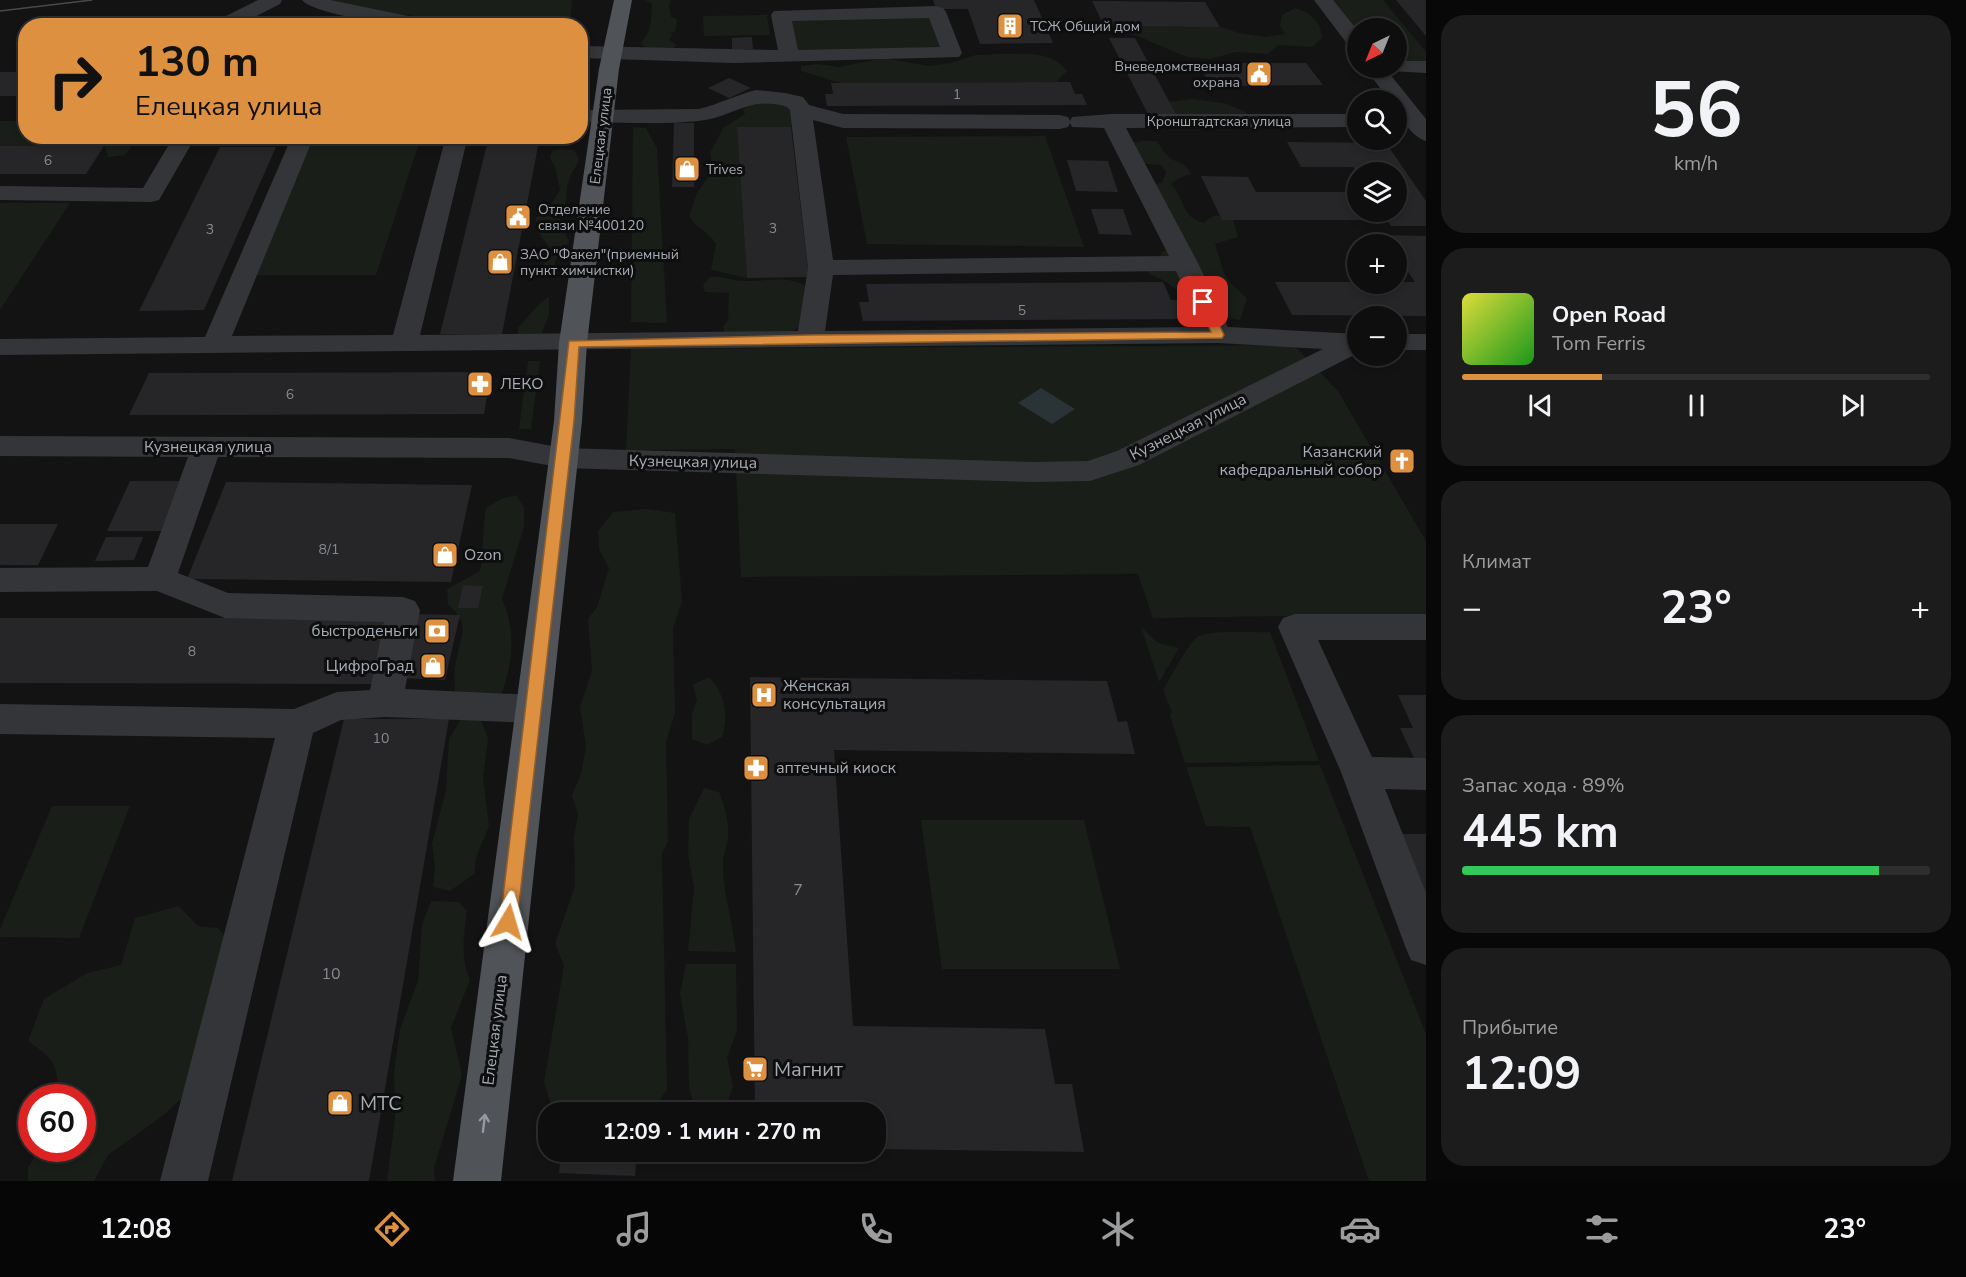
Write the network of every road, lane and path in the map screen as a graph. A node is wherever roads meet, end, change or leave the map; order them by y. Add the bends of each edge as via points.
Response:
1 (311, 0) edge
2 (623, 0) edge
3 (1323, 0) edge
4 (269, 2) edge
5 (237, 18) edge
6 (259, 18) edge
7 (386, 18) edge
8 (1347, 31) edge
9 (588, 54) edge
10 (789, 56) junction
11 (588, 60) edge
12 (611, 61) junction
13 (1407, 67) edge
14 (1426, 68) edge
15 (801, 110) junction
16 (592, 116) edge
17 (1347, 120) edge
18 (1111, 121) junction
19 (180, 144) edge
20 (300, 144) edge
21 (455, 144) edge
22 (0, 193) edge
23 (1185, 263) junction
24 (821, 268) junction
25 (1218, 335) junction
26 (810, 338) junction
27 (1347, 342) edge
28 (1407, 342) edge
29 (1426, 342) edge
30 (573, 343) junction
31 (405, 344) junction
32 (215, 346) junction
33 (0, 347) edge
34 (1347, 347) edge
35 (0, 446) edge
36 (206, 447) junction
37 (563, 458) junction
38 (160, 579) junction
39 (0, 580) edge
40 (1426, 627) edge
41 (385, 703) junction
42 (533, 709) junction
43 (0, 719) edge
44 (297, 724) junction
45 (1360, 772) junction
46 (1426, 774) edge
47 (1426, 946) edge
48 (184, 1181) edge
49 (477, 1181) edge

1 - 7 street
2 - 12 main road, Елецкая улица
3 - 8 street
4 - 5 street
4 - 6 street
9 - 12 street
10 - 10 street via 847,55 952,53 936,12 781,15
10 - 12 street
11 - 12 street
12 - 16 main road, Елецкая улица
13 - 14 street
15 - 16 street, Кронштадтская улица via 795,102 756,96 699,115
15 - 18 street, Кронштадтская улица via 843,121
15 - 24 street
16 - 30 main road, Елецкая улица
17 - 18 street, Кронштадтская улица
18 - 23 street
19 - 22 street via 151,195
20 - 32 street
21 - 31 street
23 - 24 street
23 - 25 street
24 - 26 street
25 - 26 street
25 - 27 street
26 - 30 street
28 - 29 street
30 - 31 street
30 - 37 main road, Елецкая улица
31 - 32 street
32 - 33 street
34 - 37 street, Кузнецкая улица via 1128,458 1090,471
35 - 36 street, Кузнецкая улица
36 - 37 street, Кузнецкая улица via 509,448
36 - 38 street
37 - 42 main road, Елецкая улица
38 - 39 street
38 - 41 street via 225,605 403,610
40 - 45 street via 1295,627
41 - 42 street
41 - 44 street via 337,706
49 -> 42 main road, Елецкая улица
43 - 44 street
44 - 48 street
45 - 46 street
45 - 47 street

